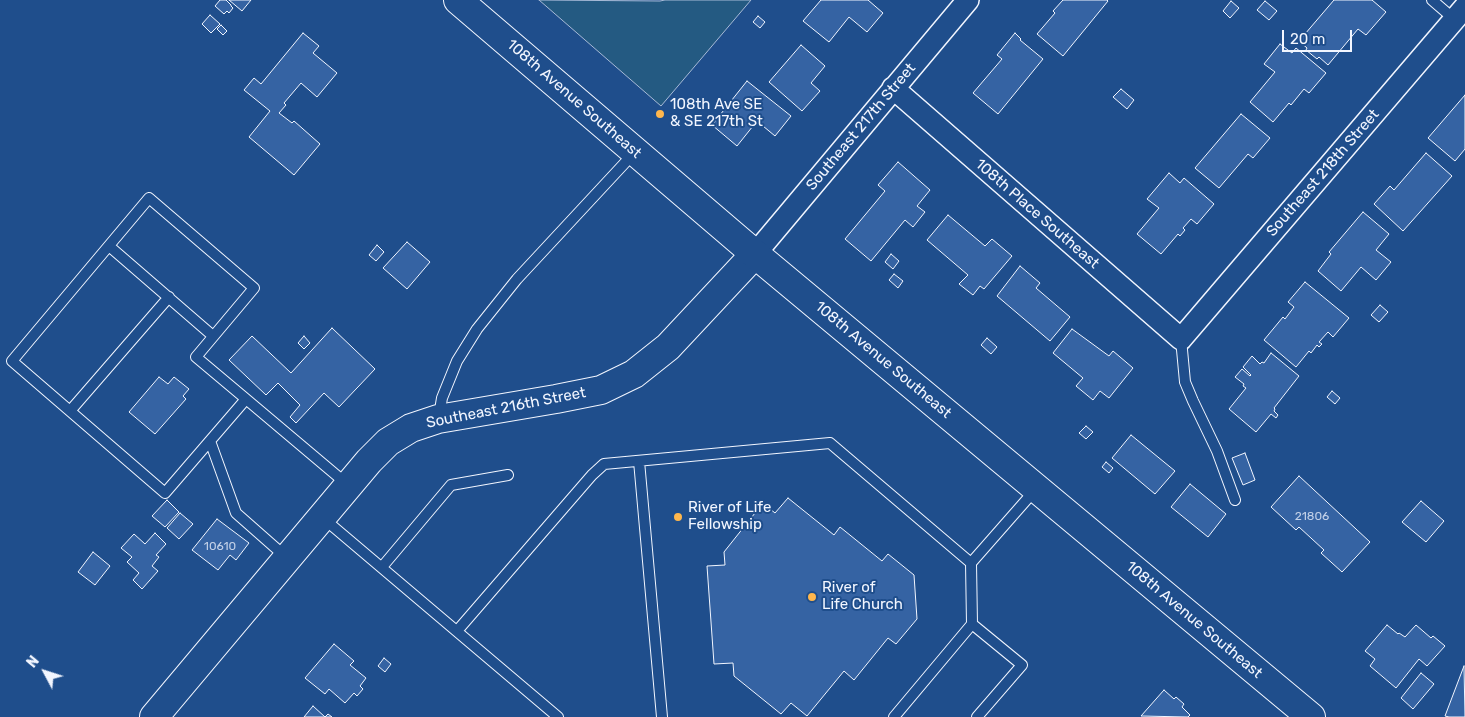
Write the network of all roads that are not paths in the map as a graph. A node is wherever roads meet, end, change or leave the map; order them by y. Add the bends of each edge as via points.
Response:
1 (458, 0) edge
2 (968, 0) edge
3 (1432, 0) edge
4 (1460, 13) edge
5 (894, 88) junction
6 (635, 151) junction
7 (109, 246) junction
8 (755, 254) junction
9 (169, 297) junction
10 (213, 336) junction
11 (1181, 339) junction
12 (246, 399) junction
13 (70, 411) junction
14 (438, 419) junction
15 (210, 441) junction
16 (639, 461) junction
17 (508, 476) dead end
18 (349, 486) junction
19 (1036, 488) junction
20 (1235, 500) dead end
21 (322, 517) junction
22 (288, 558) junction
23 (971, 563) junction
24 (382, 567) junction
25 (972, 624) junction
26 (457, 632) junction
27 (154, 717) edge
28 (558, 717) edge
29 (662, 717) edge
30 (894, 717) edge
31 (977, 717) edge
32 (1311, 717) edge

1 - 6 main road, 108th Avenue Southeast
2 - 5 street, Southeast 217th Street
3 - 4 lane
4 - 11 street, Southeast 218th Street
5 - 8 street, Southeast 217th Street
5 - 11 street, 108th Place Southeast
6 - 8 main road, 108th Avenue Southeast
6 - 14 lane via 517,279 477,329 457,361 442,398
7 - 9 lane
7 - 10 lane via 149,198 254,288
7 - 13 lane via 12,361
8 - 14 main road, Southeast 216th Street via 668,347 634,374 601,390
8 - 19 main road, 108th Avenue Southeast
9 - 10 lane
9 - 13 lane
10 - 12 lane via 196,357
11 - 20 lane via 1185,382 1217,451
12 - 15 lane
12 - 18 lane
13 - 15 lane via 165,493
14 - 18 main road, Southeast 216th Street via 411,428 388,442
15 - 22 lane via 236,513
16 - 23 lane via 830,443
16 - 26 lane via 604,464 592,475
16 - 29 lane
17 - 24 lane via 451,485
18 - 21 main road, Southeast 216th Street
19 - 23 lane
19 - 32 main road, 108th Avenue Southeast
21 - 22 main road, Southeast 216th Street
21 - 24 lane
22 - 27 main road, Southeast 216th Street
23 - 25 lane
24 - 26 lane
25 - 30 lane
25 - 31 lane via 1022,665
26 - 28 lane

